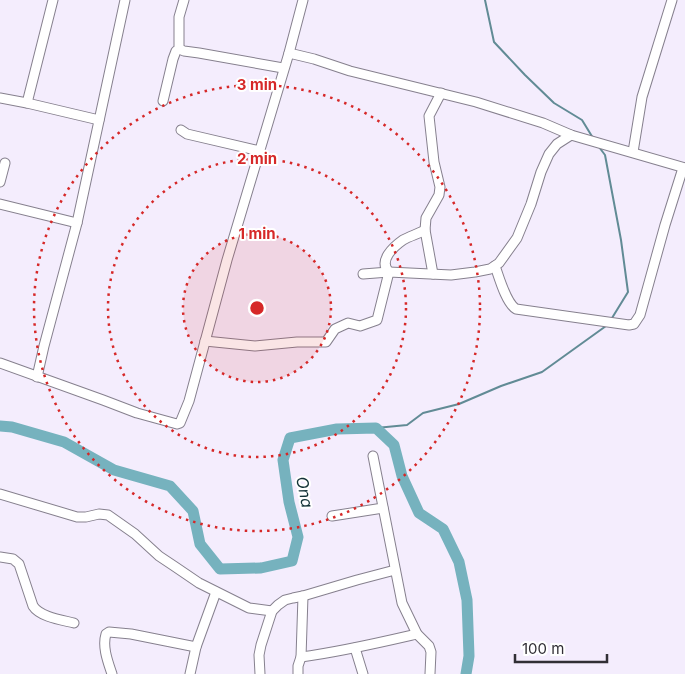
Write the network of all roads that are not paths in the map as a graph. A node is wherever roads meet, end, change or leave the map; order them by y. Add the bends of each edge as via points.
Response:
1 (53, 0) edge
2 (125, 0) edge
3 (184, 0) edge
4 (303, 0) edge
5 (672, 0) edge
6 (179, 48) junction
7 (289, 53) junction
8 (283, 68) junction
9 (441, 94) junction
10 (0, 98) edge
11 (163, 101) dead end
12 (27, 103) junction
13 (99, 120) junction
14 (181, 130) dead end
15 (571, 135) junction
16 (260, 151) junction
17 (633, 152) junction
18 (5, 163) dead end
19 (684, 168) edge
20 (0, 182) edge
21 (0, 204) edge
22 (77, 222) junction
23 (425, 230) junction
24 (494, 266) junction
25 (389, 272) junction
26 (363, 274) dead end
27 (434, 274) junction
28 (205, 341) junction
29 (0, 363) edge
30 (38, 377) junction
31 (373, 456) dead end
32 (0, 494) edge
33 (382, 508) junction
34 (332, 516) dead end
35 (0, 557) edge
36 (395, 570) junction
37 (216, 592) junction
38 (303, 596) junction
39 (272, 611) junction
40 (74, 623) dead end
41 (417, 634) junction
42 (196, 647) junction
43 (355, 648) junction
44 (301, 657) junction
45 (112, 674) edge
46 (190, 674) edge
47 (260, 674) edge
48 (298, 674) edge
49 (363, 674) edge
50 (430, 674) edge

1 - 12 street
2 - 13 street
3 - 6 street via 179,16
4 - 7 street
5 - 17 street via 642,97
6 - 8 street
6 - 11 street via 173,59
7 - 8 street
7 - 9 street
8 - 16 street
9 - 15 street via 476,102
9 - 23 street via 429,116 440,187 426,218
10 - 12 street
12 - 13 street
13 - 22 street
14 - 16 street
15 - 17 street
15 - 24 street via 549,154 517,238
16 - 28 street
17 - 19 street
18 - 20 street
19 - 24 street via 646,298 634,324 515,308
21 - 22 street
22 - 30 street
23 - 25 street via 402,241 390,252 384,264
23 - 27 street
24 - 27 street via 475,272
25 - 26 street
25 - 27 street
25 - 28 street via 377,320 360,326 348,323 334,329 326,342 255,346
28 - 30 street via 189,401 179,424 137,414
29 - 30 street
31 - 33 street
32 - 37 street via 77,517 108,514 159,556
33 - 34 street
33 - 36 street
35 - 40 street via 13,559 19,564 36,610
36 - 38 street
36 - 41 street via 402,603
37 - 39 street via 249,608
37 - 42 street
38 - 39 street via 285,600
38 - 44 street
39 - 47 street via 261,645
41 - 43 street
41 - 50 street via 431,652
42 - 45 street via 109,632 104,640
42 - 46 street
43 - 44 street
43 - 49 street
44 - 48 street

